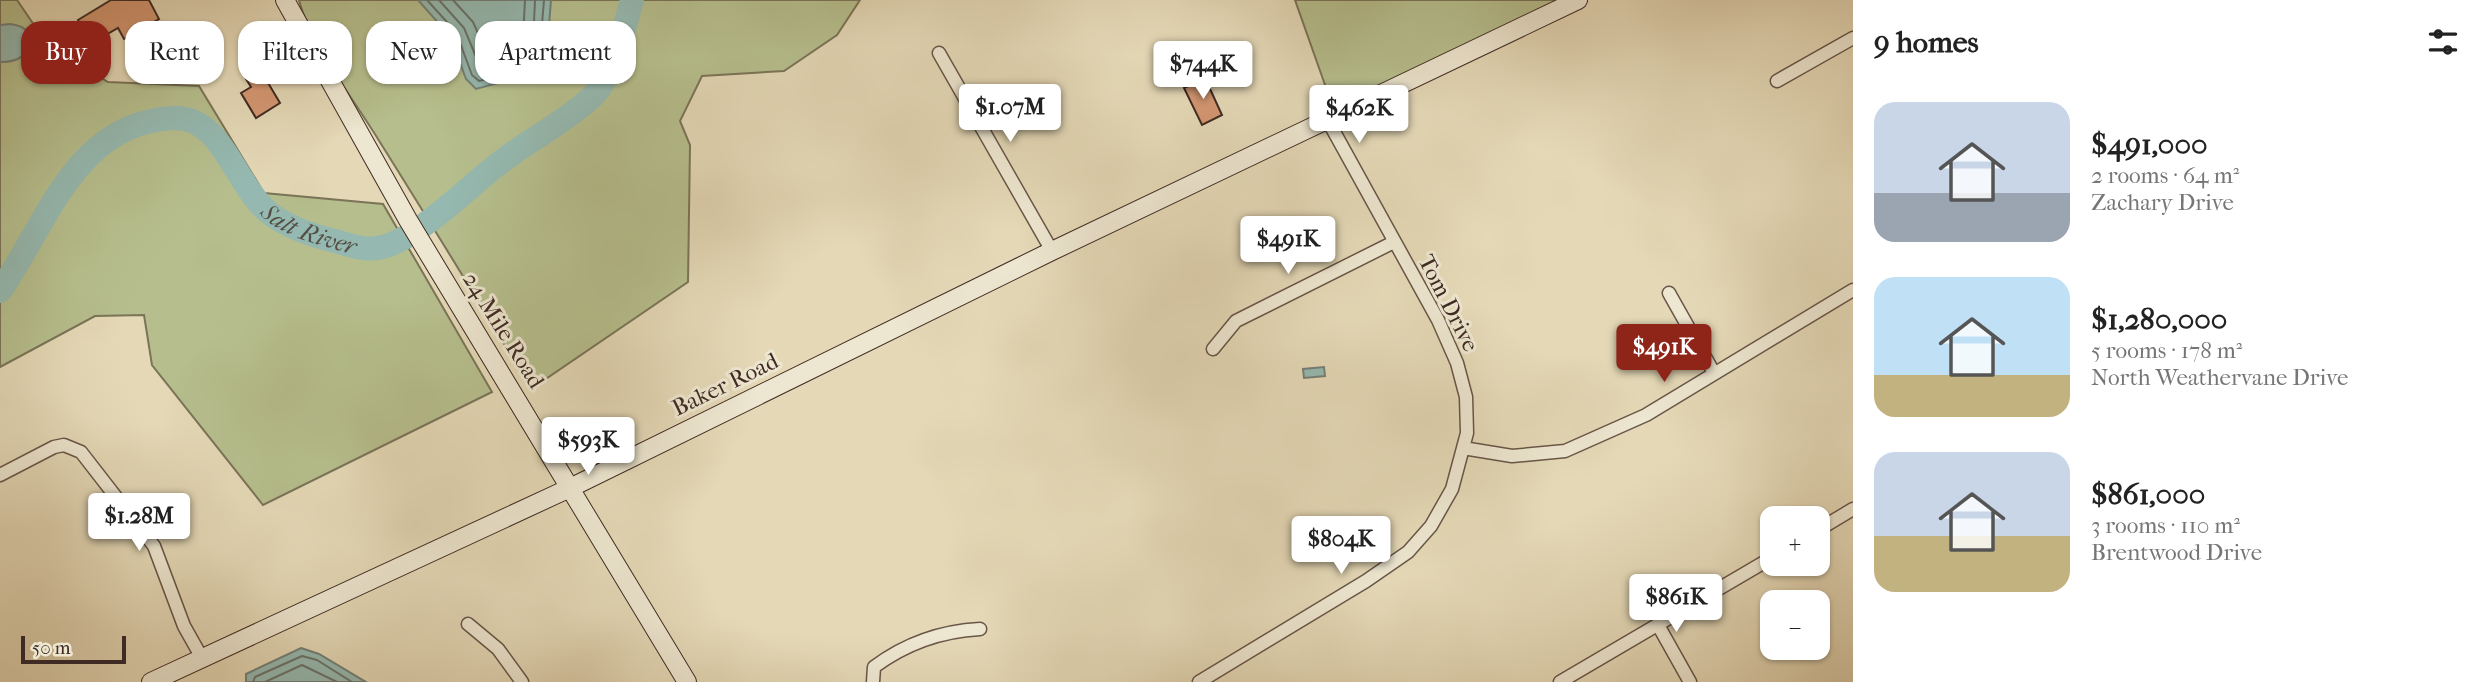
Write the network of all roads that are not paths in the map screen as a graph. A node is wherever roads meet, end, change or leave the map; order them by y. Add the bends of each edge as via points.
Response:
1 (285, 0) edge
2 (1578, 0) edge
3 (1853, 38) edge
4 (939, 53) dead end
5 (1777, 81) dead end
6 (1327, 119) junction
7 (1394, 242) junction
8 (1052, 251) junction
9 (1853, 290) edge
10 (1669, 293) dead end
11 (1213, 349) dead end
12 (1714, 373) junction
13 (1463, 448) junction
14 (0, 475) edge
15 (572, 487) junction
16 (1853, 509) edge
17 (1830, 523) edge
18 (1760, 565) edge
19 (468, 624) dead end
20 (1658, 625) junction
21 (980, 629) dead end
22 (202, 658) junction
23 (151, 682) edge
24 (523, 682) edge
25 (687, 682) edge
26 (873, 682) edge
27 (1199, 682) edge
28 (1560, 682) edge
29 (1690, 682) edge

1 - 15 street, 24 Mile Road via 408,220
2 - 6 street, Baker Road
3 - 5 street
4 - 8 street
6 - 7 street, Tom Drive
6 - 8 street, Baker Road
7 - 11 street via 1236,321
7 - 13 street, Tom Drive via 1457,363 1466,397
8 - 15 street, Baker Road
9 - 12 street
10 - 12 street
12 - 13 street via 1646,415 1564,451 1512,456
13 - 27 street, Tom Drive via 1452,489 1431,526 1408,552
14 - 22 street via 47,449 64,445 81,452 154,546 181,618
15 - 22 street, Baker Road
15 - 25 street, 24 Mile Road
16 - 17 street
18 - 20 street
19 - 24 street via 498,649
20 - 28 street
20 - 29 street
21 - 26 street via 950,631 894,652 874,667
22 - 23 street, Baker Road

